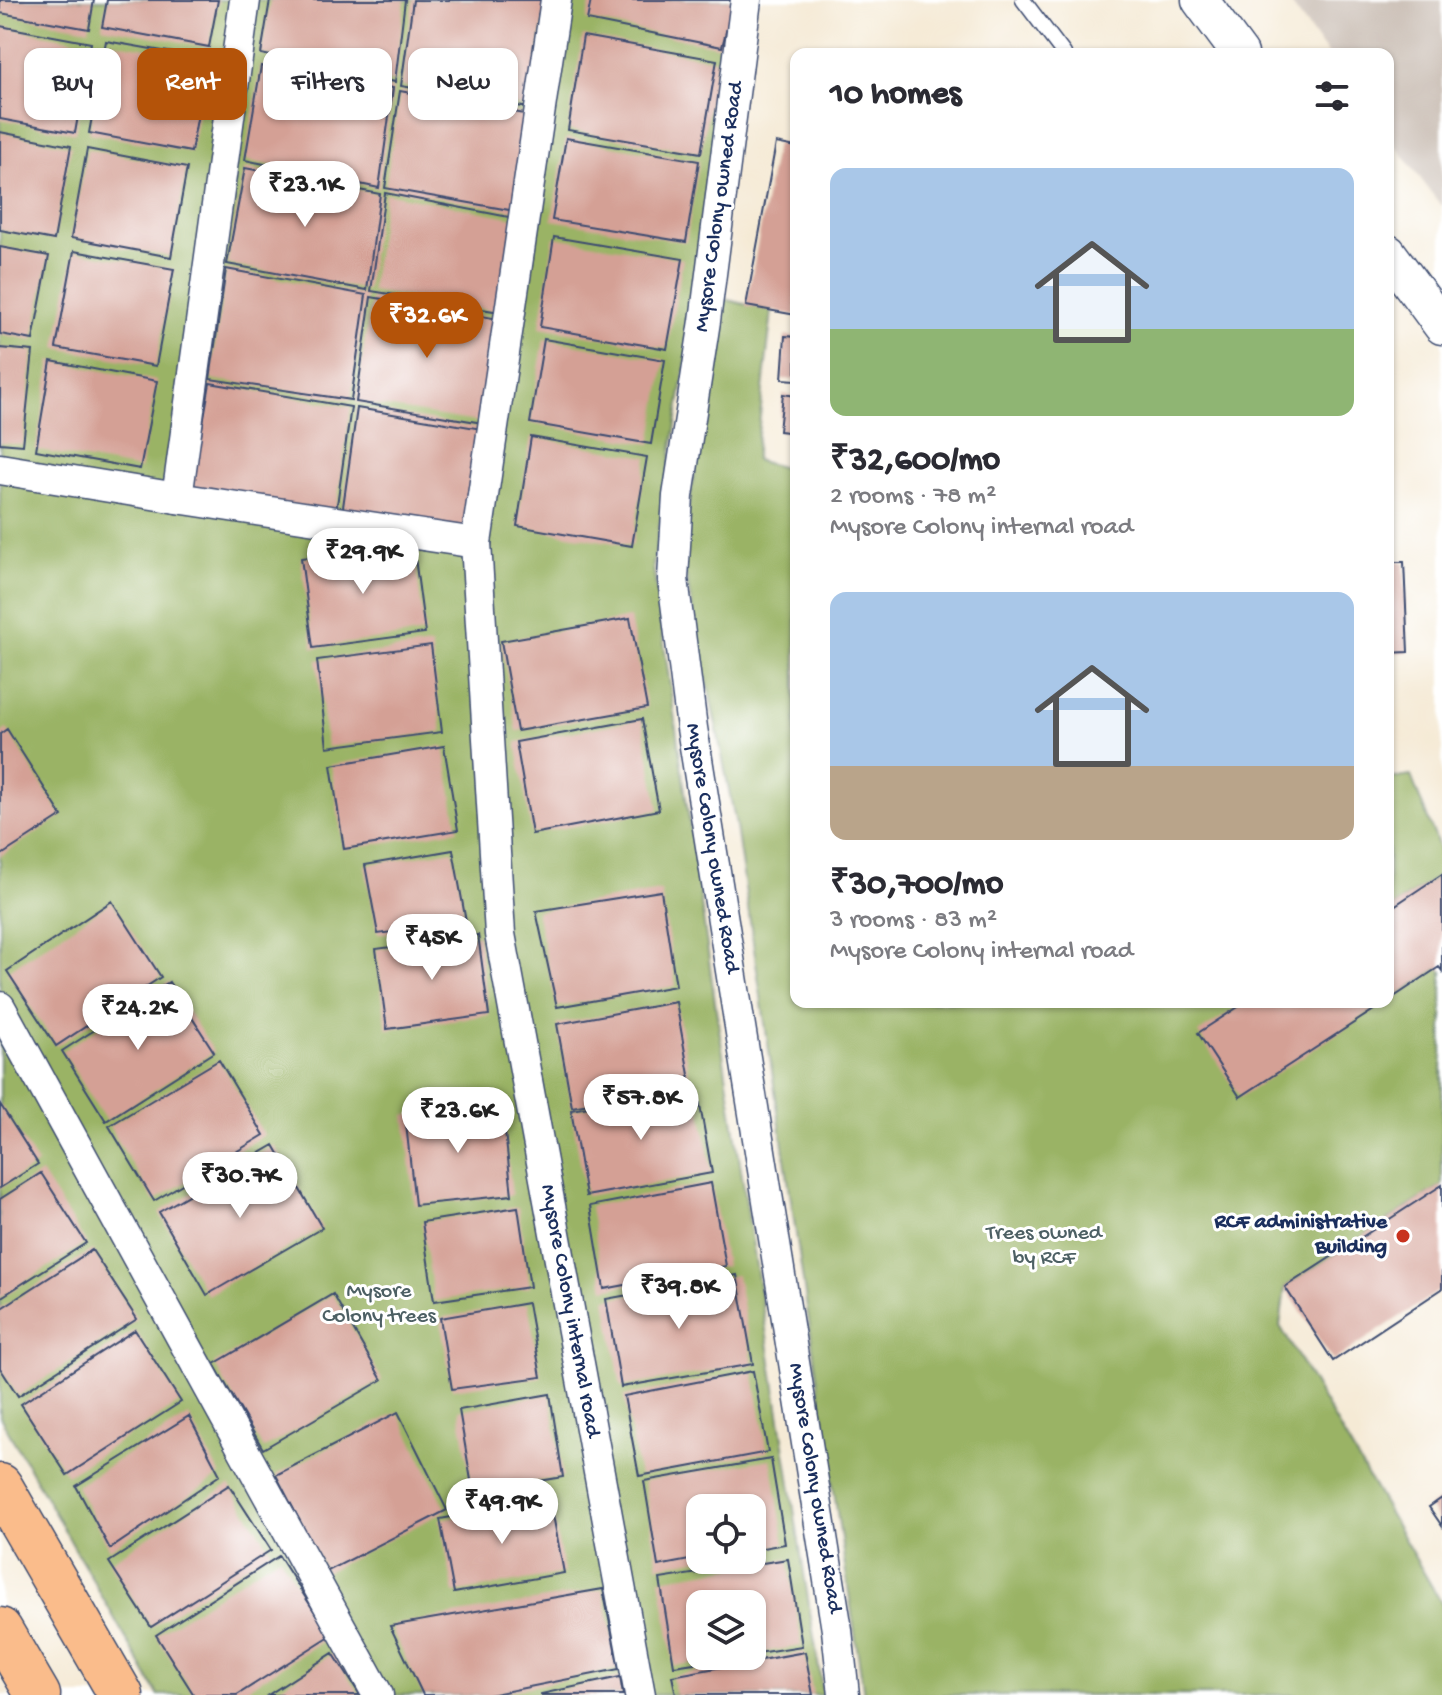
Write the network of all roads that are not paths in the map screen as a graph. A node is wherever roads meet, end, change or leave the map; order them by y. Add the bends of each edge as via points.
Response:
1 (245, 0) edge
2 (556, 0) edge
3 (746, 0) edge
4 (1023, 0) edge
5 (1200, 0) edge
6 (1059, 48) edge
7 (1236, 48) edge
8 (1394, 261) edge
9 (1442, 326) edge
10 (0, 469) edge
11 (177, 498) junction
12 (476, 543) junction
13 (0, 1007) edge
14 (0, 1486) edge
15 (0, 1630) edge
16 (38, 1695) edge
17 (121, 1695) edge
18 (378, 1695) edge
19 (640, 1695) edge
20 (844, 1695) edge

1 - 11 street
2 - 12 street, Mysore Colony internal road
3 - 20 street, Mysore Colony owned Road via 678,496 673,579
4 - 6 lane
5 - 7 street
8 - 9 street
10 - 11 street
11 - 12 street
12 - 19 street, Mysore Colony internal road via 500,934
13 - 18 street
14 - 17 highway
15 - 16 highway

